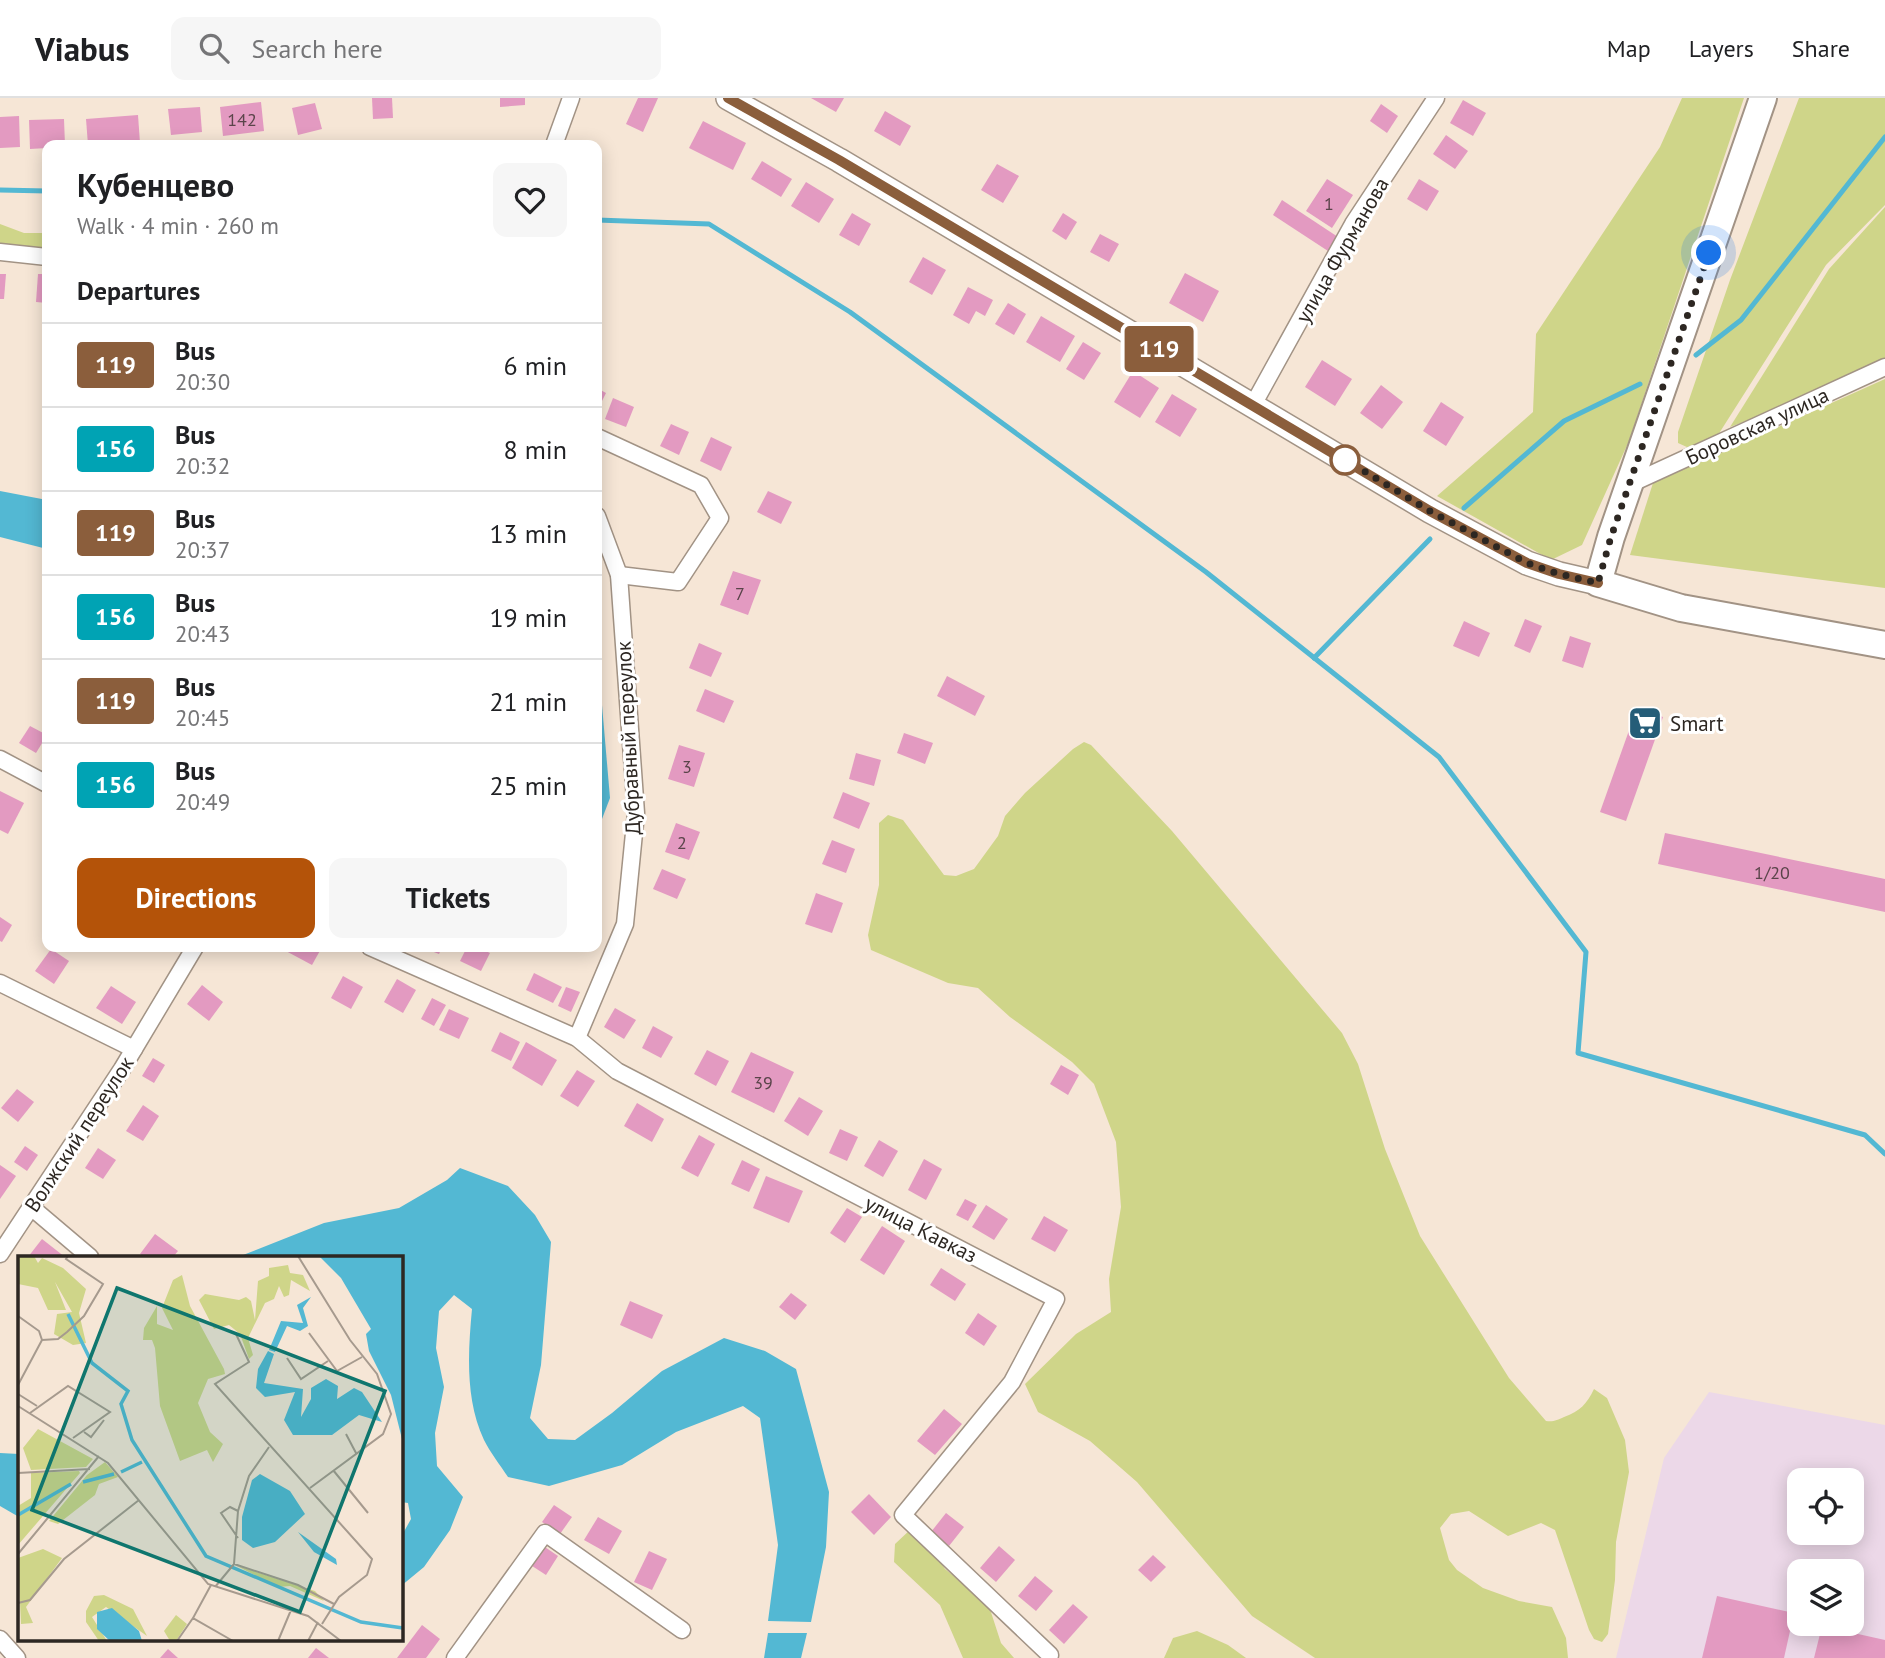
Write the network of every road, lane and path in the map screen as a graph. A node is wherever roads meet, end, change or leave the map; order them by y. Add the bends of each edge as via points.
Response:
1 (571, 98) edge
2 (728, 98) edge
3 (1436, 98) edge
4 (1763, 98) edge
5 (556, 140) edge
6 (0, 252) edge
7 (42, 256) edge
8 (1885, 367) edge
9 (1253, 405) junction
10 (602, 439) edge
11 (1630, 484) junction
12 (602, 529) edge
13 (619, 575) junction
14 (1598, 583) junction
15 (1885, 645) edge
16 (0, 759) edge
17 (42, 781) edge
18 (192, 952) edge
19 (381, 952) edge
20 (0, 983) edge
21 (577, 1038) junction
22 (134, 1049) junction
23 (31, 1207) junction
24 (0, 1254) edge
25 (89, 1256) edge
26 (682, 1630) dead end
27 (0, 1639) edge
28 (1050, 1655) dead end
29 (17, 1658) edge
30 (455, 1658) edge

1 - 5 street
2 - 9 main road
3 - 9 street, улица Фурманова via 1353,224
4 - 11 main road
6 - 7 street
8 - 11 street, Боровская улица
9 - 14 main road via 1527,563
10 - 13 street via 701,485 720,518 678,582
11 - 14 main road
12 - 13 street, Дубравный переулок
13 - 21 street, Дубравный переулок via 636,813 625,924
14 - 15 main road via 1682,608
16 - 17 street
18 - 22 street, Волжский переулок
19 - 21 street, улица Кавказ
20 - 22 street, Волжский переулок
21 - 28 street, улица Кавказ via 617,1071 1056,1299 1012,1382 903,1515
22 - 23 street, Волжский переулок
23 - 24 street, Волжский переулок
23 - 25 street
26 - 30 street via 545,1533
27 - 29 street

